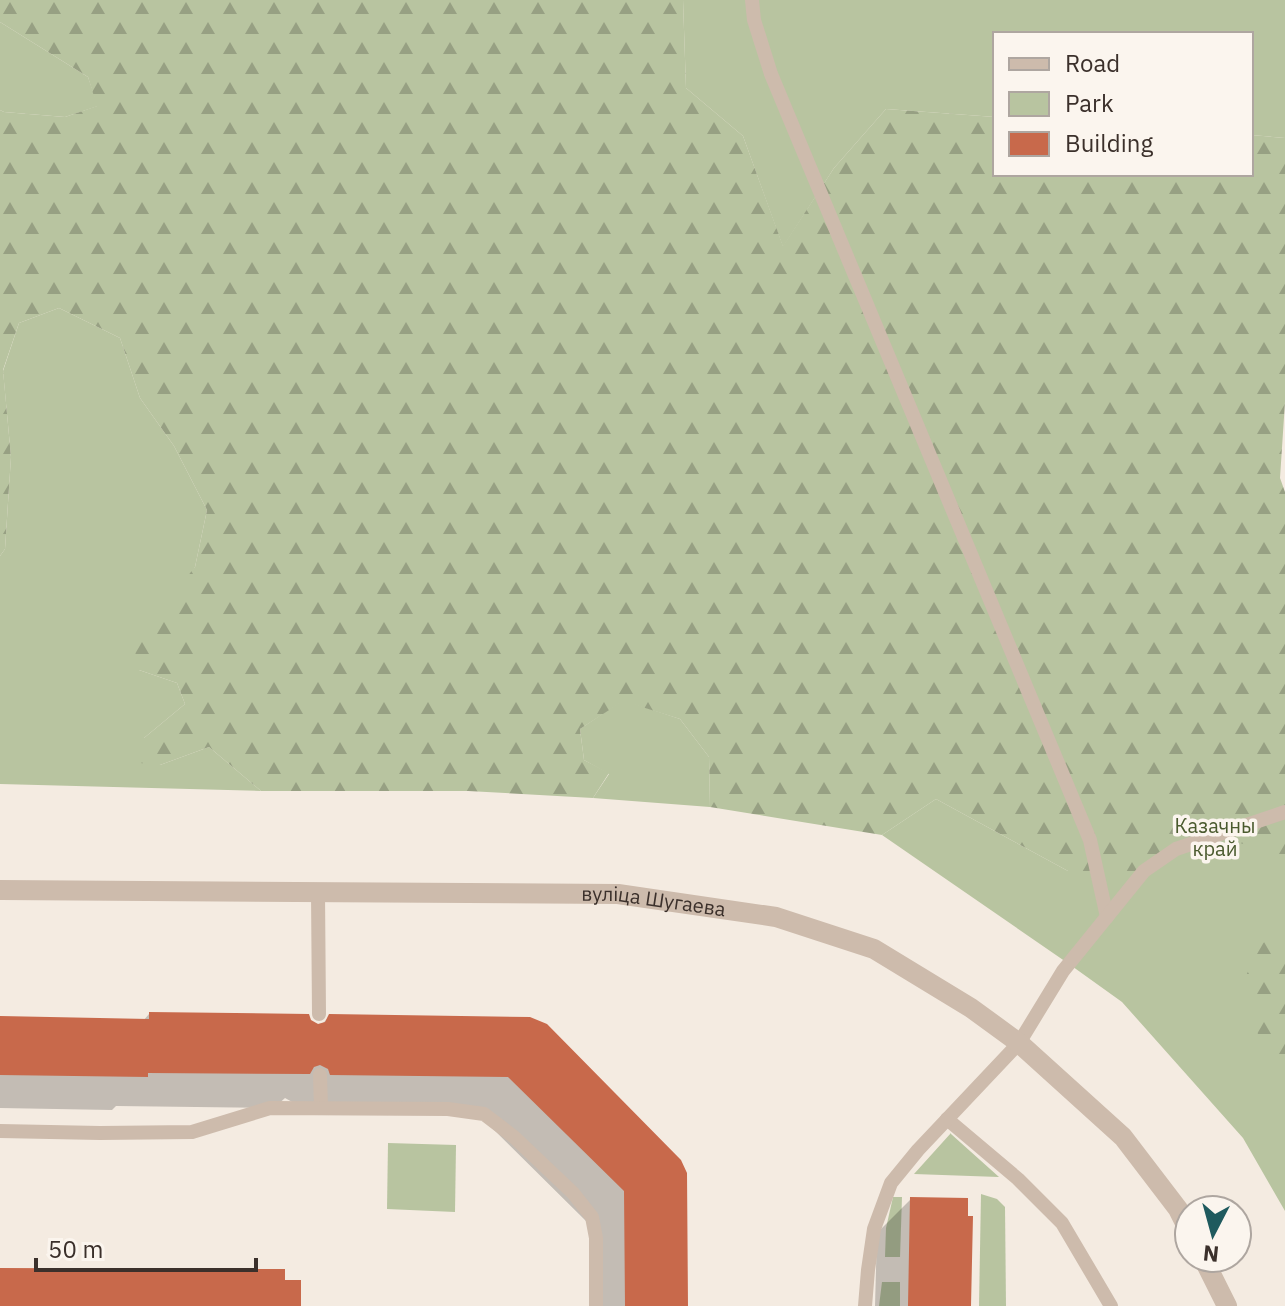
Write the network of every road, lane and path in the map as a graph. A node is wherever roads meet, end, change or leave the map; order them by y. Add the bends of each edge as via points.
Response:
1 (752, 0) edge
2 (1285, 812) edge
3 (0, 890) edge
4 (318, 893) junction
5 (1107, 917) junction
6 (319, 1014) dead end
7 (1019, 1043) junction
8 (320, 1075) dead end
9 (321, 1108) junction
10 (947, 1119) junction
11 (0, 1131) edge
12 (1173, 1202) edge
13 (1211, 1274) edge
14 (596, 1306) edge
15 (865, 1306) edge
16 (1111, 1306) edge
17 (1227, 1306) edge

1 - 5 lane via 771,74 1090,840
2 - 5 lane via 1176,849 1144,871
3 - 4 street, вуліца Шугаева
4 - 6 lane
4 - 7 street, вуліца Шугаева via 618,894 776,917 874,949
5 - 7 lane via 1063,971
7 - 10 lane
7 - 12 street, вуліца Шугаева via 1123,1137
8 - 9 lane
9 - 11 lane via 270,1108 192,1132
9 - 14 lane via 484,1114 573,1193 592,1217
10 - 15 lane via 891,1183 874,1229
10 - 16 lane via 1062,1223
13 - 17 street

